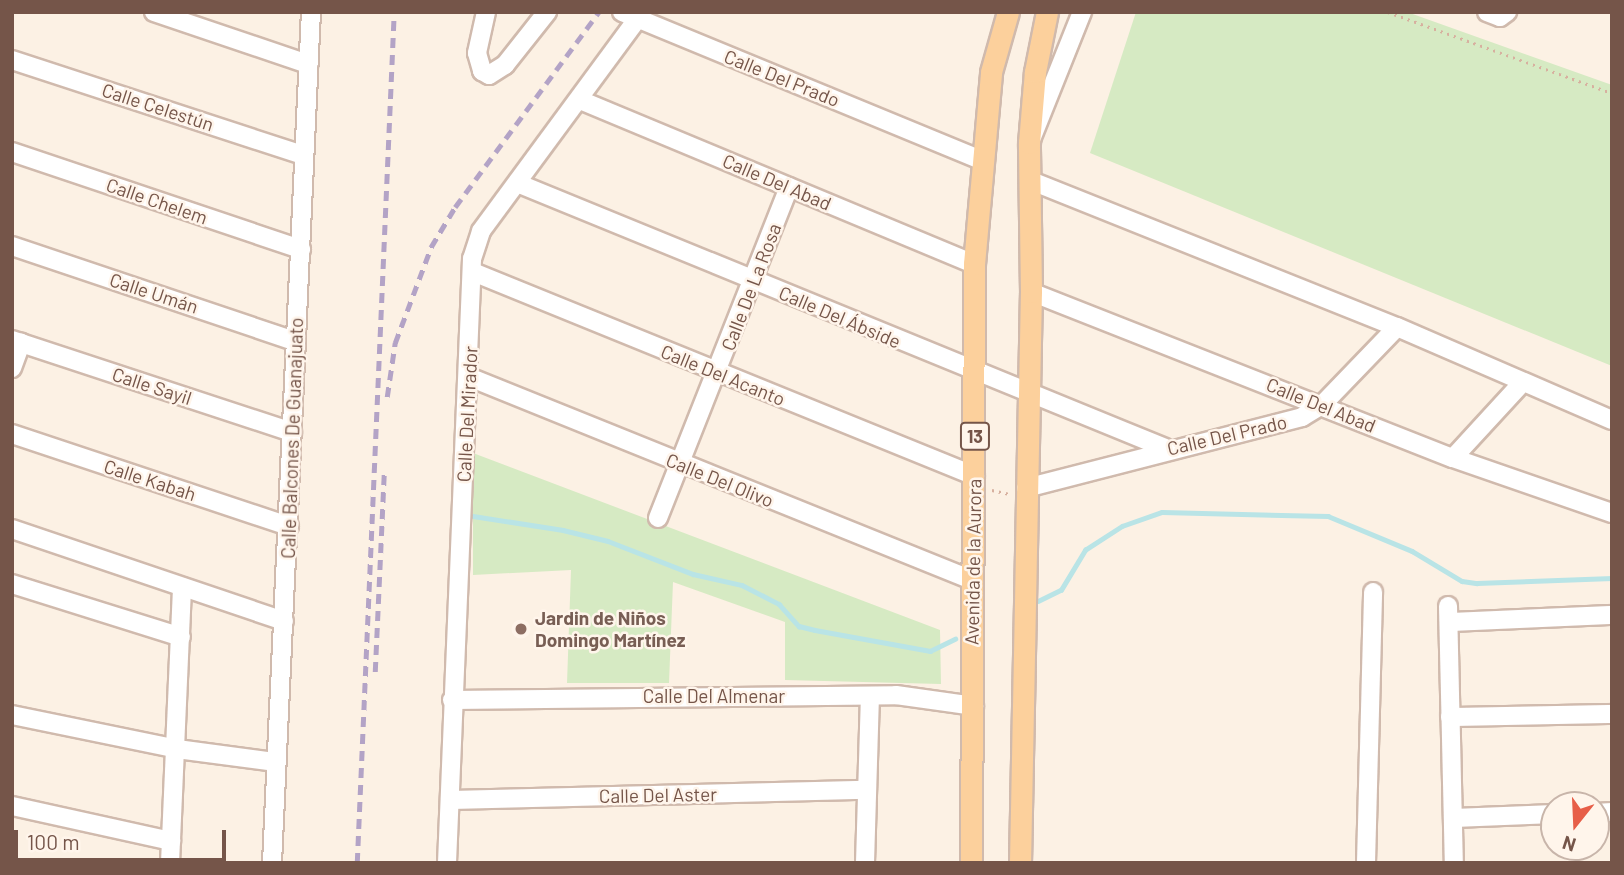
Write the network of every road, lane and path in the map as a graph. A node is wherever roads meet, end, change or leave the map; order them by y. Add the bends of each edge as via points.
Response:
1 (154, 12) edge
2 (311, 12) edge
3 (486, 12) edge
4 (547, 12) edge
5 (1008, 12) edge
6 (1047, 12) edge
7 (1082, 12) edge
8 (1388, 12) edge
9 (1487, 12) edge
10 (1507, 12) edge
11 (630, 15) edge
12 (12, 60) edge
13 (308, 64) junction
14 (1612, 93) edge
15 (580, 100) junction
16 (1030, 143) junction
17 (12, 152) edge
18 (303, 155) junction
19 (981, 160) junction
20 (1029, 180) junction
21 (517, 183) junction
22 (789, 187) junction
23 (12, 246) edge
24 (301, 249) junction
25 (974, 264) junction
26 (473, 272) junction
27 (753, 281) junction
28 (1031, 292) junction
29 (1396, 327) junction
30 (295, 341) junction
31 (17, 342) edge
32 (12, 368) edge
33 (717, 373) junction
34 (975, 373) junction
35 (468, 377) junction
36 (1522, 383) junction
37 (1028, 392) junction
38 (1322, 405) junction
39 (1612, 420) edge
40 (292, 432) junction
41 (12, 434) edge
42 (1166, 448) junction
43 (1453, 458) junction
44 (679, 464) junction
45 (974, 481) junction
46 (1026, 493) junction
47 (1612, 513) edge
48 (658, 518) dead end
49 (289, 526) junction
50 (12, 529) edge
51 (972, 580) junction
52 (12, 584) edge
53 (182, 587) junction
54 (1373, 592) dead end
55 (1612, 615) edge
56 (284, 621) junction
57 (181, 637) junction
58 (870, 697) junction
59 (452, 700) junction
60 (974, 706) junction
61 (1612, 713) edge
62 (12, 715) edge
63 (1450, 717) junction
64 (177, 748) junction
65 (276, 762) junction
66 (867, 790) junction
67 (450, 800) junction
68 (12, 806) edge
69 (1540, 815) edge
70 (1454, 818) junction
71 (170, 841) junction
72 (170, 863) edge
73 (272, 863) edge
74 (447, 863) edge
75 (865, 863) edge
76 (971, 863) edge
77 (1020, 863) edge
78 (1366, 863) edge
79 (1454, 863) edge

1 - 13 street
2 - 13 street, Calle Balcones De Guanajuato
3 - 4 street via 477,53 482,71 489,75 505,65
5 - 19 main road, Avenida de la Aurora / 13 via 991,72
6 - 16 main road via 1035,72
7 - 16 street
8 - 14 path
9 - 10 street via 1502,17
11 - 15 street, Calle Del Mirador
11 - 19 street, Calle Del Prado
12 - 18 street, Calle Celestún
13 - 18 street, Calle Balcones De Guanajuato
15 - 21 street, Calle Del Mirador
15 - 22 street, Calle Del Abad
16 - 20 main road
17 - 24 street, Calle Chelem
18 - 24 street, Calle Balcones De Guanajuato
19 - 25 main road, Avenida de la Aurora / 13
20 - 28 main road
20 - 29 street
21 - 26 street, Calle Del Mirador via 481,231
21 - 27 street, Calle Del Ábside
22 - 25 street, Calle Del Abad
22 - 27 street, Calle De La Rosa
23 - 30 street, Calle Umán
24 - 30 street, Calle Balcones De Guanajuato
25 - 34 main road, Avenida de la Aurora / 13
26 - 33 street, Calle Del Acanto
26 - 35 street, Calle Del Mirador
27 - 33 street, Calle De La Rosa
27 - 34 street, Calle Del Ábside
28 - 37 main road
28 - 38 street, Calle Del Abad
29 - 36 street
29 - 38 street, Calle Del Prado
30 - 40 street, Calle Balcones De Guanajuato
31 - 32 street
31 - 40 street, Calle Sayil
33 - 44 street, Calle De La Rosa
33 - 45 street, Calle Del Acanto
34 - 37 street, Calle Del Ábside
34 - 45 main road, Avenida de la Aurora / 13
35 - 44 street, Calle Del Olivo
35 - 59 street, Calle Del Mirador
36 - 39 street
36 - 43 street
37 - 42 street, Calle Del Ábside
37 - 46 main road
38 - 42 street, Calle Del Prado via 1271,427
38 - 43 street, Calle Del Abad
40 - 49 street, Calle Balcones De Guanajuato
41 - 49 street, Calle Kabah
42 - 46 street, Calle Del Prado
43 - 47 street, Calle Del Abad
44 - 48 street, Calle De La Rosa
44 - 51 street, Calle Del Olivo
45 - 46 path
45 - 51 main road, Avenida de la Aurora / 13
46 - 77 main road
49 - 56 street, Calle Balcones De Guanajuato
50 - 53 street
51 - 60 main road, Avenida de la Aurora / 13
52 - 57 street
53 - 56 street
53 - 57 street
54 - 78 street
55 - 63 street via 1448,614
56 - 65 street, Calle Balcones De Guanajuato
57 - 64 street
58 - 59 street, Calle Del Almenar
58 - 60 street, Calle Del Almenar via 908,695
58 - 66 street
59 - 67 street, Calle Del Mirador
60 - 76 main road, Avenida de la Aurora / 13
61 - 63 street
62 - 64 street
63 - 70 street
64 - 65 street
64 - 71 street
65 - 73 street, Calle Balcones De Guanajuato
66 - 67 street, Calle Del Aster
66 - 75 street
67 - 74 street, Calle Del Mirador
68 - 71 street
69 - 70 street
70 - 79 street
71 - 72 street

